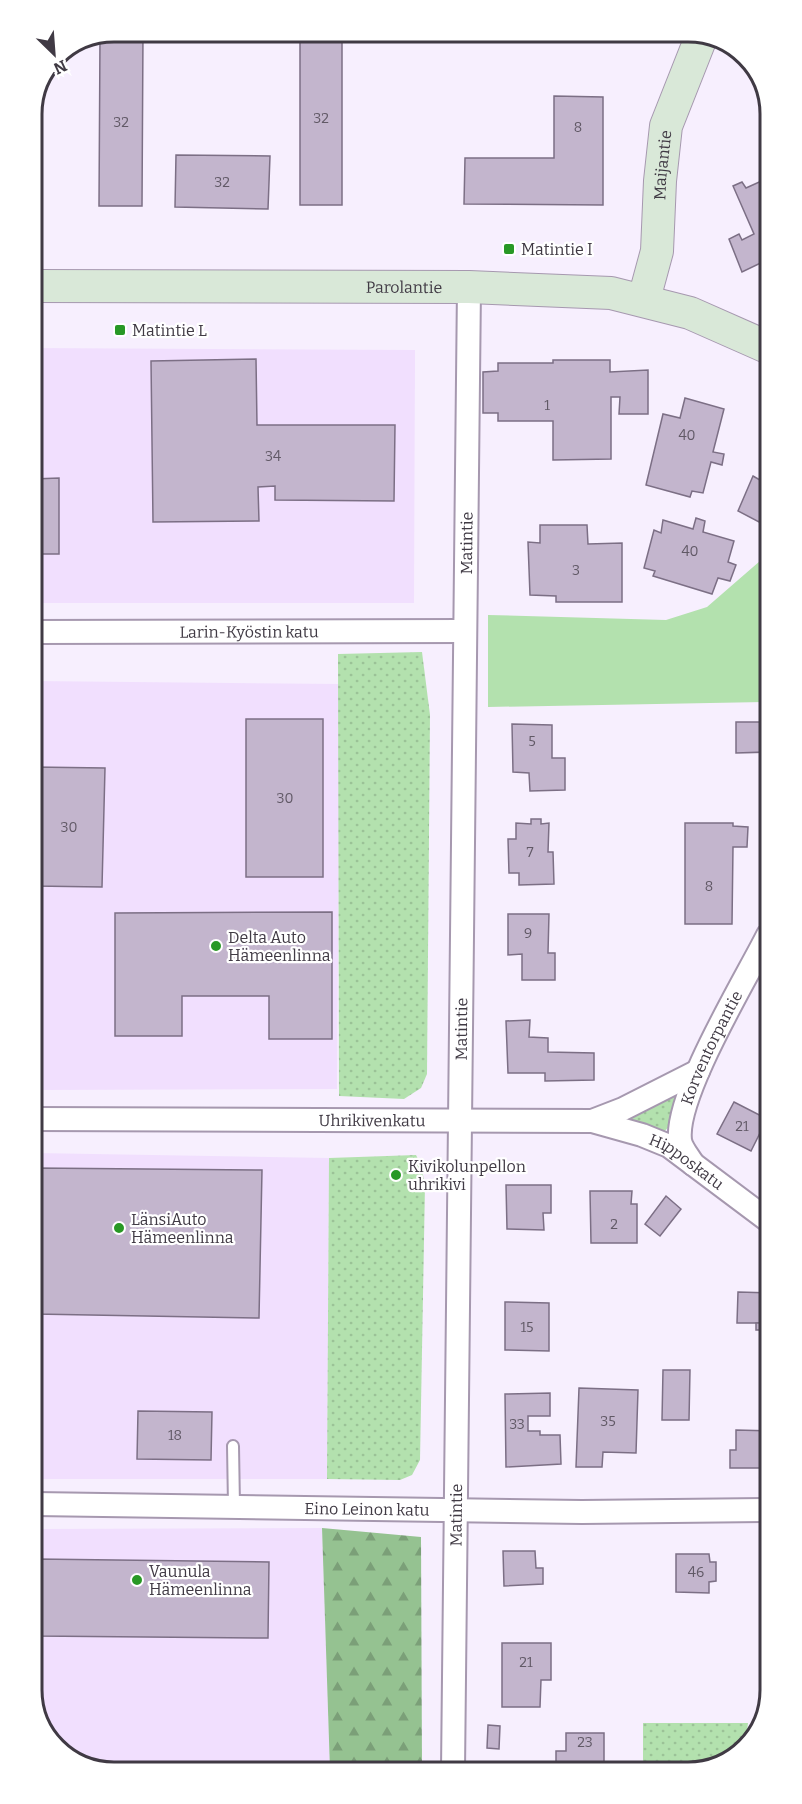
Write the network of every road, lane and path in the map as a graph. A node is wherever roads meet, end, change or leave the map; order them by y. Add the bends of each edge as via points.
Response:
1 (699, 43) edge
2 (42, 286) edge
3 (469, 288) junction
4 (644, 299) junction
5 (760, 344) edge
6 (464, 631) junction
7 (42, 632) edge
8 (760, 951) edge
9 (698, 1071) junction
10 (42, 1119) edge
11 (592, 1121) junction
12 (459, 1123) junction
13 (693, 1164) junction
14 (760, 1214) edge
15 (233, 1446) dead end
16 (42, 1504) edge
17 (234, 1506) junction
18 (455, 1509) junction
19 (760, 1510) edge
20 (453, 1762) edge

1 - 4 main road, Maijantie via 666,126 657,251
2 - 3 main road, Parolantie
3 - 4 main road, Parolantie via 601,292
3 - 6 street, Matintie
4 - 5 main road, Parolantie via 690,313
6 - 7 street, Larin-Kyöstin katu
6 - 12 street, Matintie
8 - 9 street, Korventorpantie
9 - 11 street, Uhrikivenkatu
9 - 13 street, Korventorpantie via 683,1111 680,1142
10 - 12 street, Uhrikivenkatu
11 - 12 street, Uhrikivenkatu
11 - 13 street, Hipposkatu via 669,1146
12 - 18 street, Matintie
13 - 14 street, Hipposkatu
15 - 17 lane
16 - 17 street, Eino Leinon katu
17 - 18 street, Eino Leinon katu
18 - 19 street, Eino Leinon katu
18 - 20 street, Matintie

